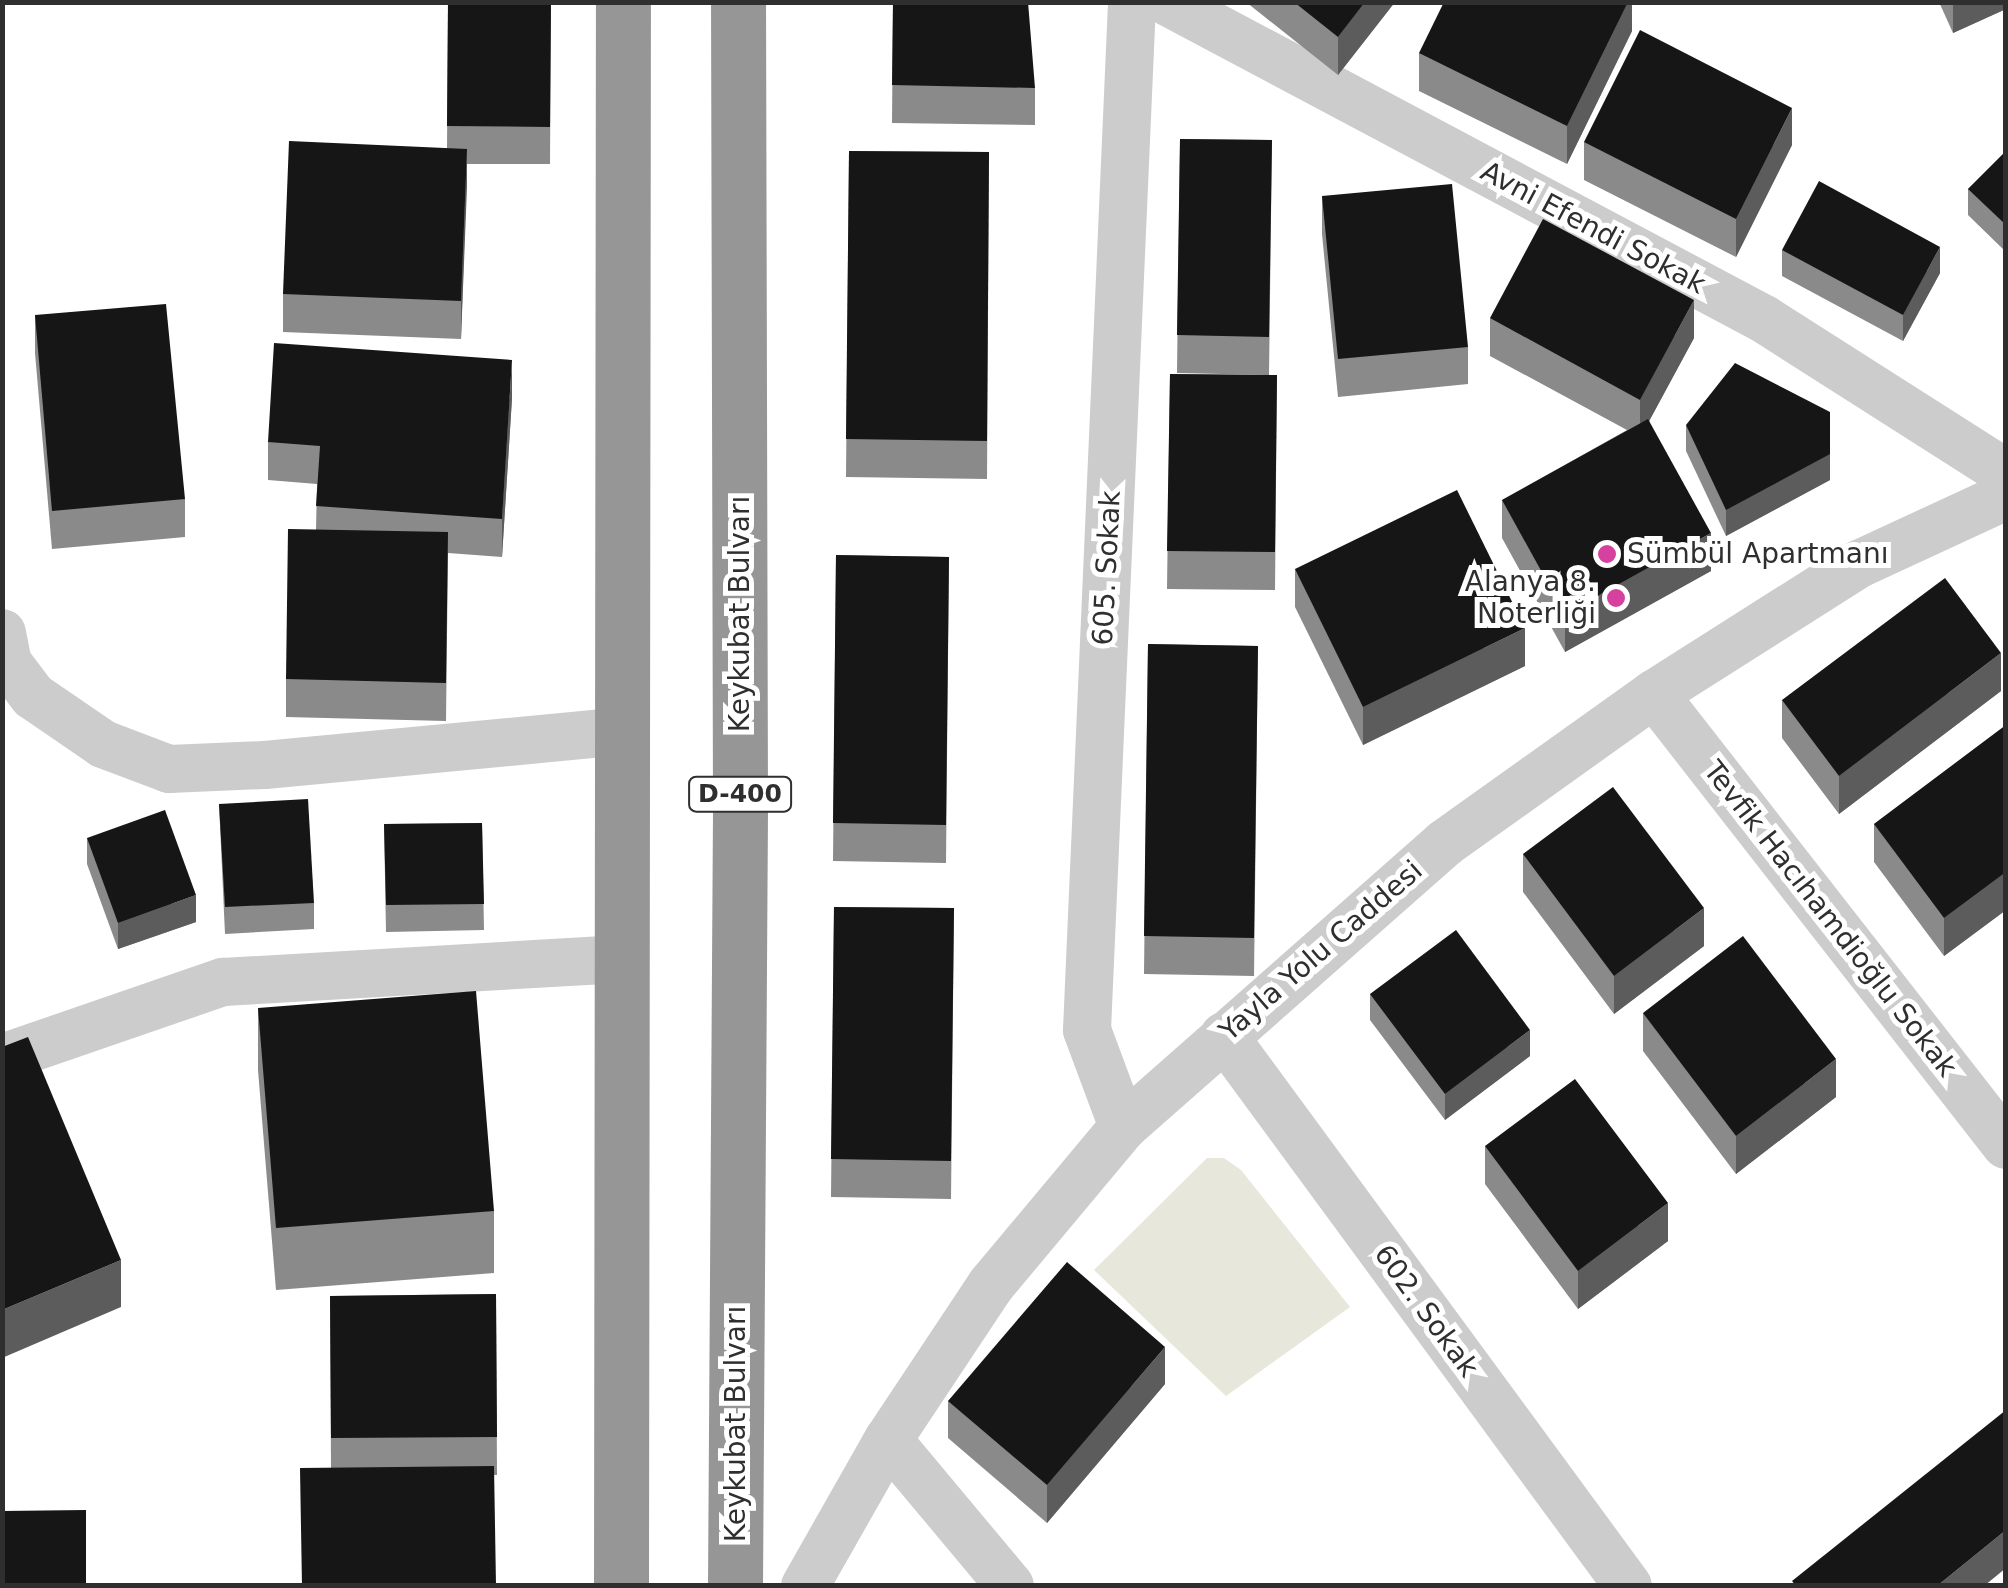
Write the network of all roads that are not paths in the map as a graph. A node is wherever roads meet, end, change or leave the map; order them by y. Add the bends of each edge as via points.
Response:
1 (623, 2) edge
2 (738, 2) edge
3 (1132, 2) edge
4 (1168, 2) edge
5 (2006, 473) edge
6 (2006, 496) edge
7 (2, 633) edge
8 (1654, 694) junction
9 (622, 731) junction
10 (621, 960) junction
11 (1224, 1036) junction
12 (2, 1058) edge
13 (1123, 1127) junction
14 (2006, 1145) edge
15 (888, 1440) junction
16 (621, 1586) edge
17 (735, 1586) edge
18 (805, 1586) edge
19 (1010, 1586) edge
20 (1628, 1586) edge

1 - 9 highway
2 - 17 highway, Keykubat Bulvarı / D-400
3 - 13 street, 605. Sokak via 1087,1030
4 - 5 street, Avni Efendi Sokak via 1764,319
6 - 8 street, Yayla Yolu Caddesi via 1860,564
7 - 9 street via 8,663 33,696 102,744 169,769
8 - 11 street, Yayla Yolu Caddesi via 1446,843
8 - 14 street, Tevfik Hacıhamdioğlu Sokak
9 - 10 highway
10 - 12 street via 223,982
10 - 16 highway
11 - 13 street, Yayla Yolu Caddesi
11 - 20 street, 602. Sokak
13 - 15 street, Yayla Yolu Caddesi via 991,1285
15 - 18 street, Yayla Yolu Caddesi
15 - 19 street

